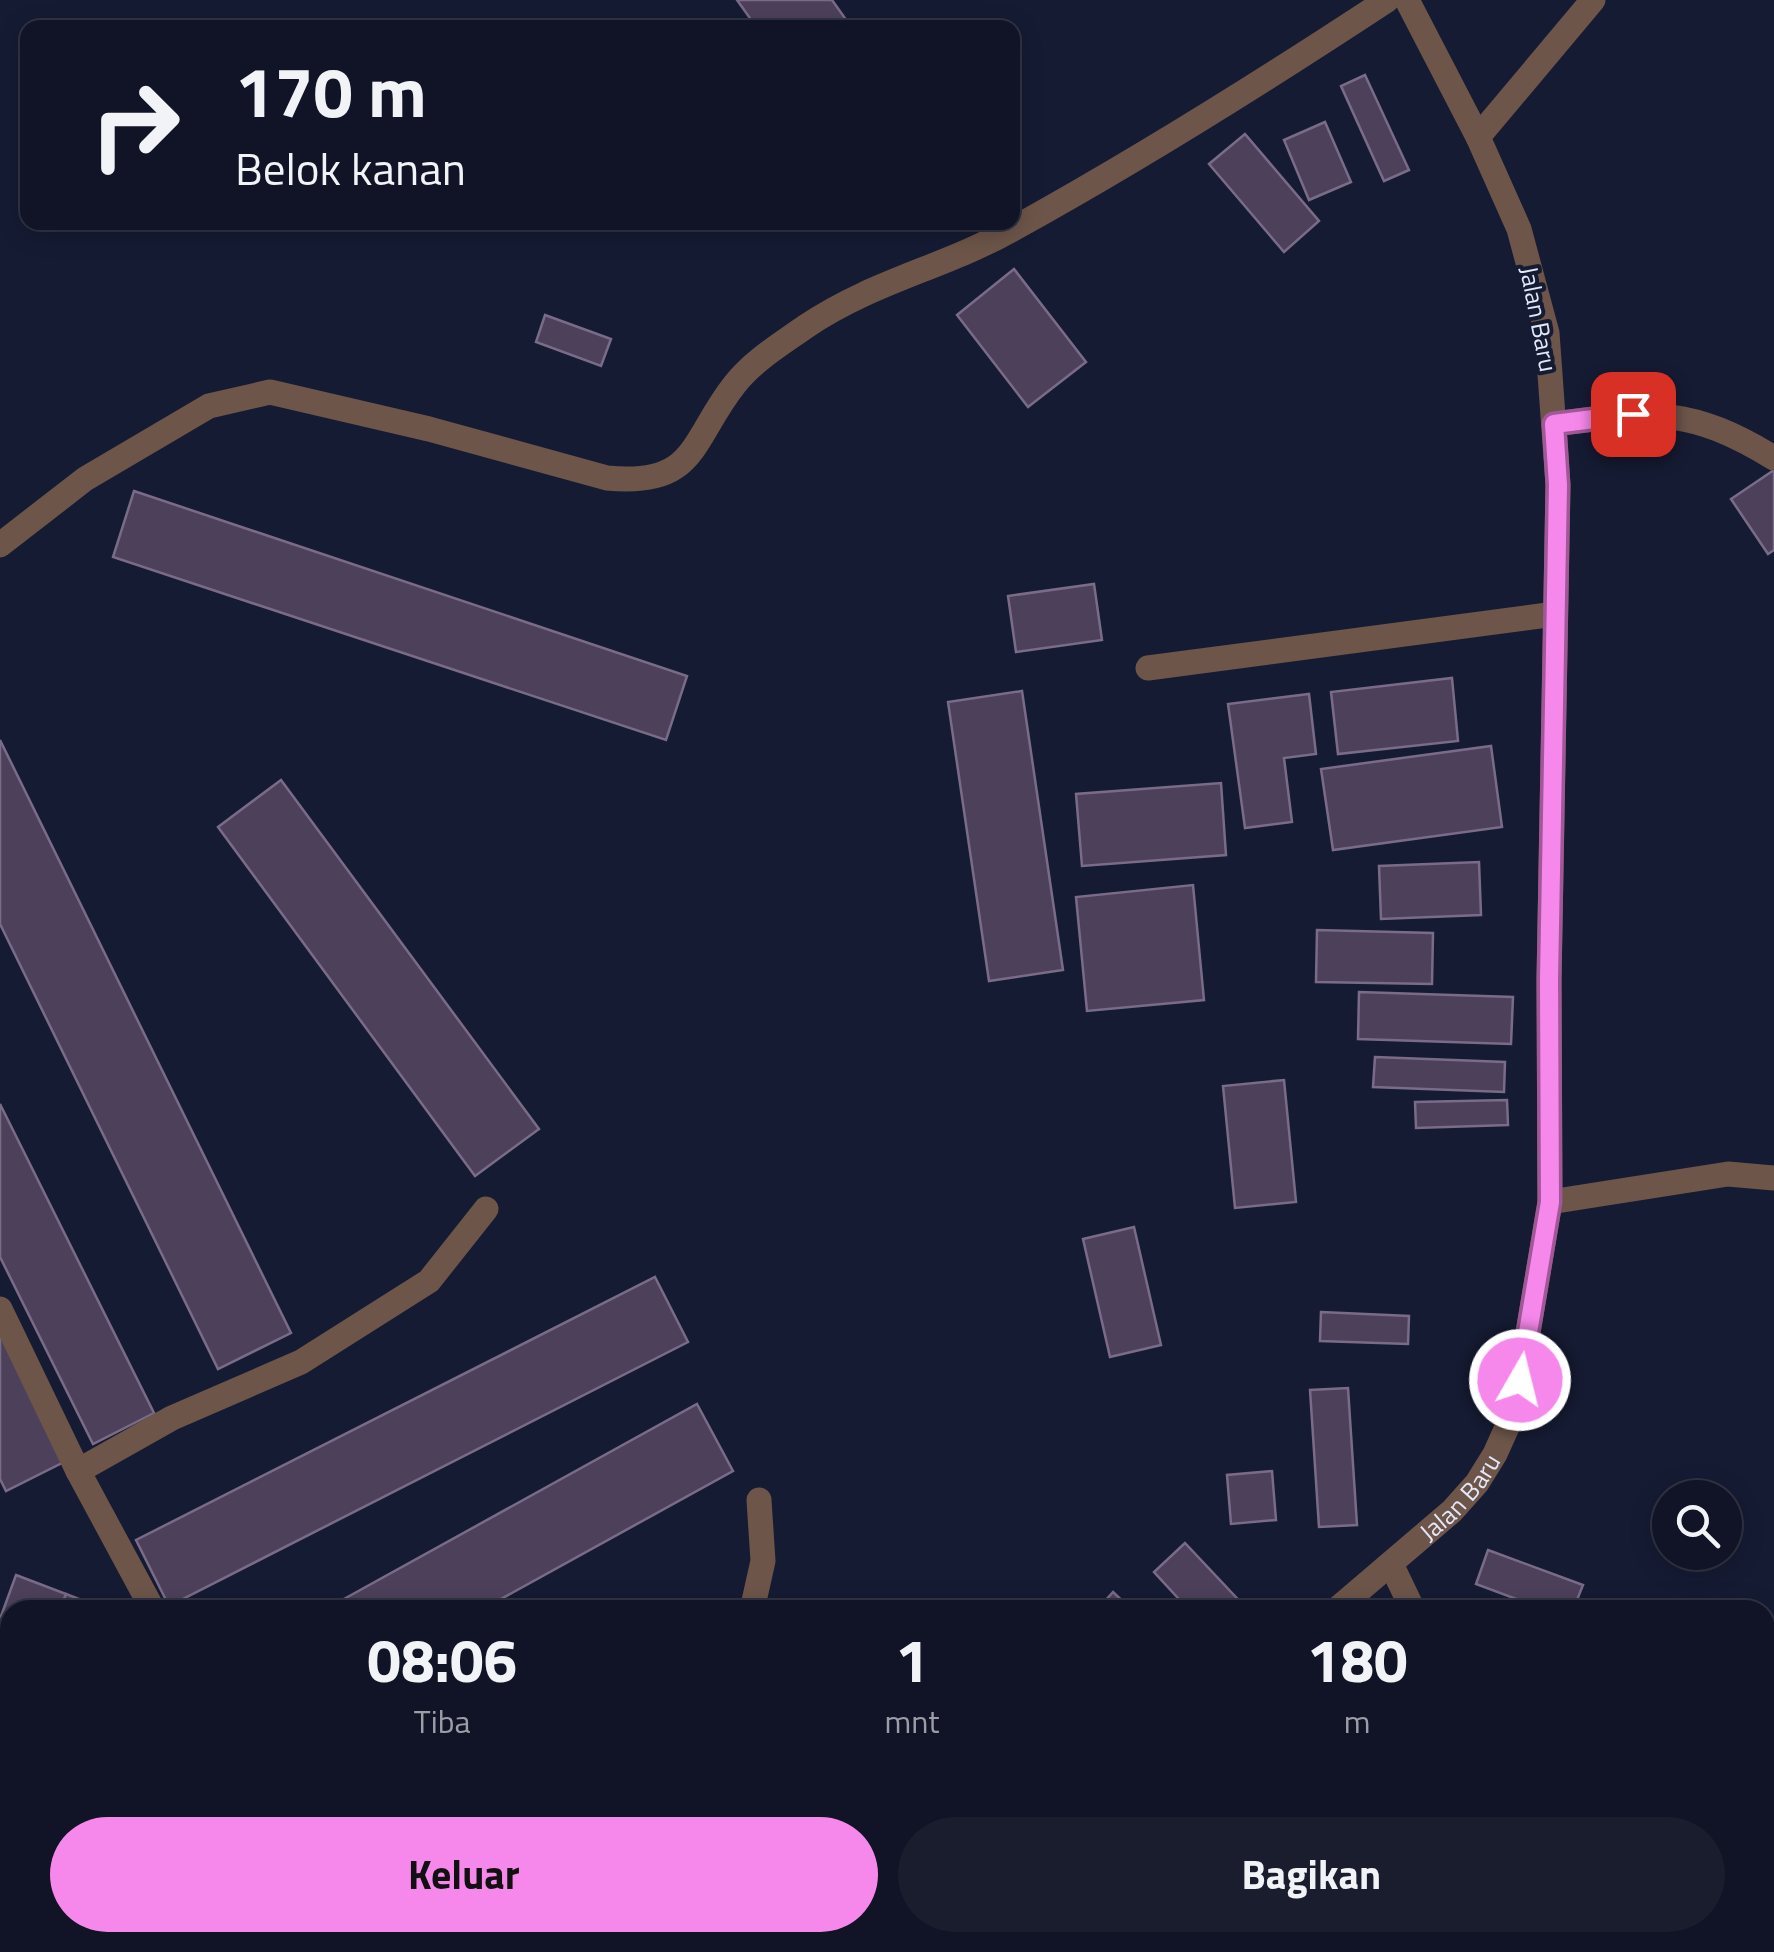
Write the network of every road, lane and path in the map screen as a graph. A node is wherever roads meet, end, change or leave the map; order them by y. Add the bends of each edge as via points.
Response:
1 (1387, 0) edge
2 (1406, 0) edge
3 (1592, 0) edge
4 (1478, 138) junction
5 (1020, 225) edge
6 (1011, 230) edge
7 (1554, 424) junction
8 (1774, 458) edge
9 (0, 545) edge
10 (1555, 614) junction
11 (1148, 668) dead end
12 (1774, 1178) edge
13 (1550, 1202) junction
14 (486, 1209) dead end
15 (0, 1308) edge
16 (78, 1471) junction
17 (759, 1500) dead end
18 (1391, 1564) junction
19 (148, 1600) edge
20 (754, 1600) edge
21 (1348, 1600) edge
22 (1408, 1600) edge

1 - 5 street via 1183,132
2 - 4 street, Jalan Baru
3 - 4 street
4 - 7 street, Jalan Baru via 1537,287
6 - 9 street via 887,281 758,360 720,404 696,448 656,478 607,478 270,392 209,406 85,480
7 - 8 street via 1667,414 1709,424
7 - 10 street, Jalan Baru
10 - 11 street
10 - 13 street, Jalan Baru
12 - 13 street via 1728,1174
13 - 18 street, Jalan Baru via 1508,1425 1478,1483
14 - 16 street via 429,1281 301,1362 172,1418
15 - 16 street
16 - 19 street
17 - 20 street via 762,1561
18 - 21 street, Jalan Baru
18 - 22 street

